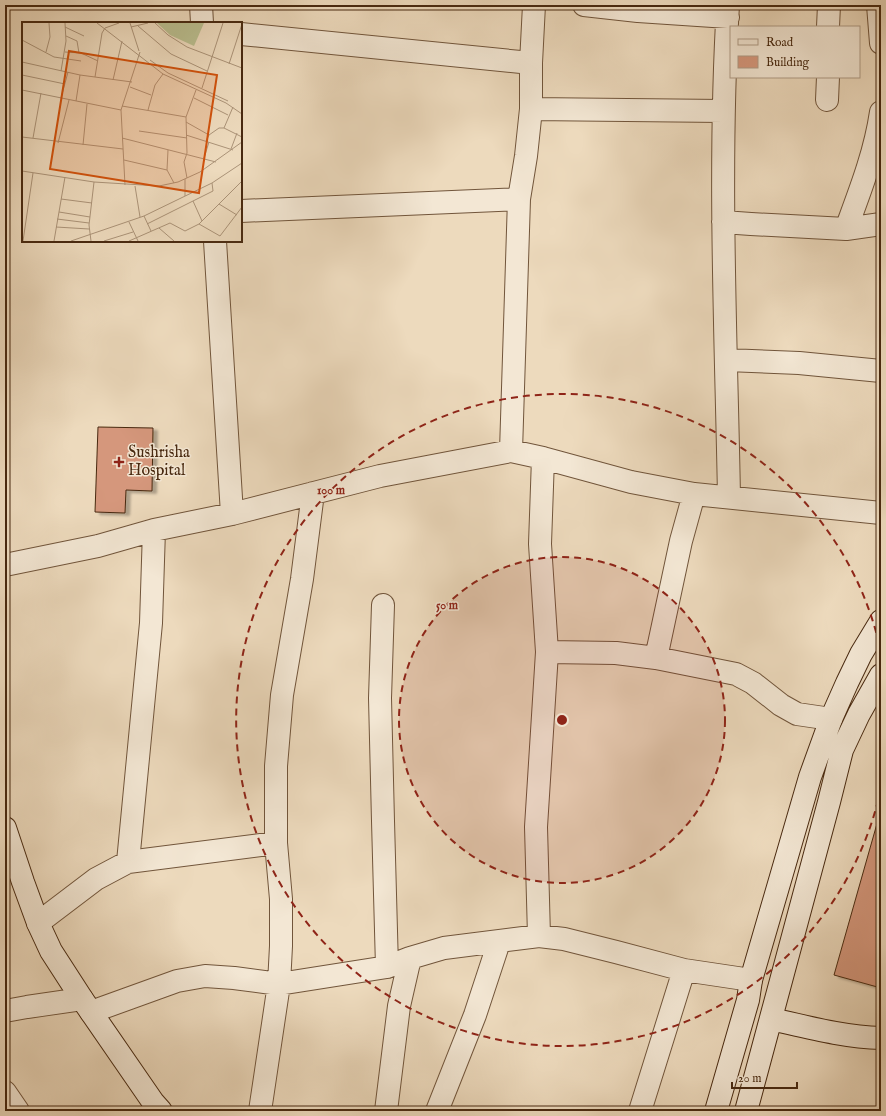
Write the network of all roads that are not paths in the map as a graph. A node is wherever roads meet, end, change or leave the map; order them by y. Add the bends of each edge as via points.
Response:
1 (201, 5) edge
2 (534, 5) edge
3 (584, 5) edge
4 (829, 5) edge
5 (878, 5) edge
6 (639, 8) edge
7 (728, 11) edge
8 (202, 22) edge
9 (828, 26) edge
10 (242, 34) edge
11 (881, 43) edge
12 (531, 63) junction
13 (828, 78) edge
14 (827, 100) dead end
15 (531, 109) junction
16 (724, 112) junction
17 (881, 112) edge
18 (519, 199) junction
19 (242, 211) edge
20 (723, 222) junction
21 (881, 224) edge
22 (846, 229) junction
23 (215, 242) edge
24 (727, 360) junction
25 (881, 371) edge
26 (511, 450) junction
27 (543, 458) junction
28 (314, 493) junction
29 (694, 494) junction
30 (729, 497) junction
31 (232, 514) junction
32 (881, 514) edge
33 (154, 530) junction
34 (5, 565) edge
35 (382, 605) dead end
36 (881, 621) edge
37 (547, 652) junction
38 (656, 658) junction
39 (881, 675) edge
40 (831, 719) junction
41 (5, 828) edge
42 (276, 843) junction
43 (128, 862) junction
44 (38, 923) junction
45 (539, 936) junction
46 (499, 942) junction
47 (410, 958) junction
48 (387, 968) junction
49 (684, 970) junction
50 (751, 980) junction
51 (279, 984) junction
52 (86, 1005) junction
53 (5, 1011) edge
54 (771, 1019) junction
55 (881, 1038) edge
56 (5, 1092) edge
57 (18, 1111) edge
58 (161, 1111) edge
59 (260, 1111) edge
60 (386, 1111) edge
61 (437, 1111) edge
62 (640, 1111) edge
63 (716, 1111) edge
64 (746, 1111) edge

1 - 8 street
2 - 12 street
3 - 6 street
4 - 9 street
5 - 11 street
6 - 7 street
7 - 16 street
10 - 12 street
12 - 15 street
13 - 14 street
15 - 16 street
15 - 18 street
16 - 20 street
17 - 22 street via 868,169
18 - 19 street
18 - 26 street
20 - 22 street
20 - 24 street
21 - 22 street
23 - 31 street
24 - 25 street via 799,363
24 - 30 street
26 - 27 street
26 - 28 street via 380,476
27 - 29 street via 631,482
27 - 37 street via 540,544
28 - 31 street
28 - 42 street via 282,695 276,766
29 - 30 street
29 - 38 street via 681,541
30 - 32 street
31 - 33 street
33 - 34 street via 98,546
33 - 43 street via 151,624
35 - 48 street via 380,698
36 - 40 street via 846,683
37 - 38 street via 616,653
37 - 45 street via 536,827
38 - 40 street via 736,674 797,714
39 - 54 street via 842,750
40 - 50 street via 805,791
41 - 44 street
42 - 43 street
42 - 51 street via 281,899
43 - 44 street via 96,879
44 - 52 street via 51,951
45 - 46 street
45 - 49 street via 564,939
46 - 47 street via 444,948
46 - 61 street via 475,1015
47 - 48 street
47 - 60 street via 399,1006
48 - 51 street
49 - 50 street
49 - 62 street
50 - 63 street via 748,1000
51 - 52 street via 205,976
51 - 59 street
52 - 53 street via 27,1006
52 - 58 street
54 - 55 street
54 - 64 street
56 - 57 street

